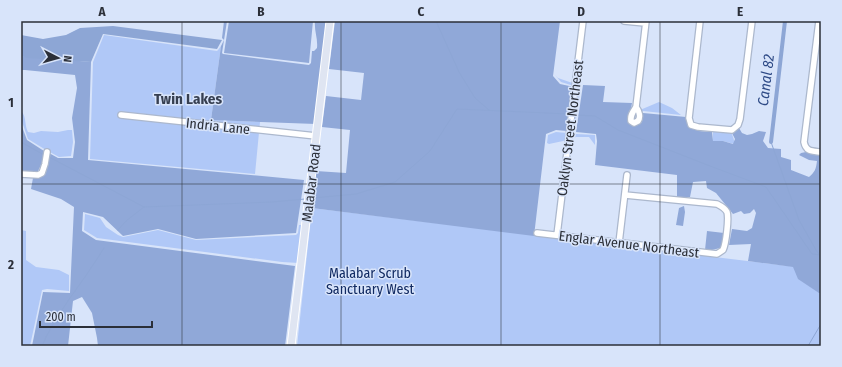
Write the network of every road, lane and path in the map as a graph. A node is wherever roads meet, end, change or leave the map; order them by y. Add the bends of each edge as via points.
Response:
1 (330, 21) edge
2 (583, 21) edge
3 (624, 21) edge
4 (700, 21) edge
5 (752, 21) edge
6 (819, 21) edge
7 (646, 22) edge
8 (636, 107) dead end
9 (120, 115) dead end
10 (316, 136) junction
11 (821, 152) edge
12 (47, 155) dead end
13 (21, 174) edge
14 (627, 175) dead end
15 (625, 195) junction
16 (538, 233) dead end
17 (557, 235) junction
18 (619, 243) junction
19 (291, 346) edge

1 - 10 main road, Malabar Road
2 - 17 street, Oaklyn Street Northeast
3 - 7 street
4 - 5 street via 689,118 691,124 698,127 732,130 740,119
6 - 11 street via 804,142 805,148 809,151
7 - 8 street
9 - 10 street, Indria Lane
10 - 19 main road, Malabar Road
12 - 13 street via 42,173
14 - 15 street
15 - 18 street
15 - 18 street, Englar Avenue Northeast via 717,204 727,212 728,221 724,248 717,254
16 - 17 street, Englar Avenue Northeast
17 - 18 street, Englar Avenue Northeast

